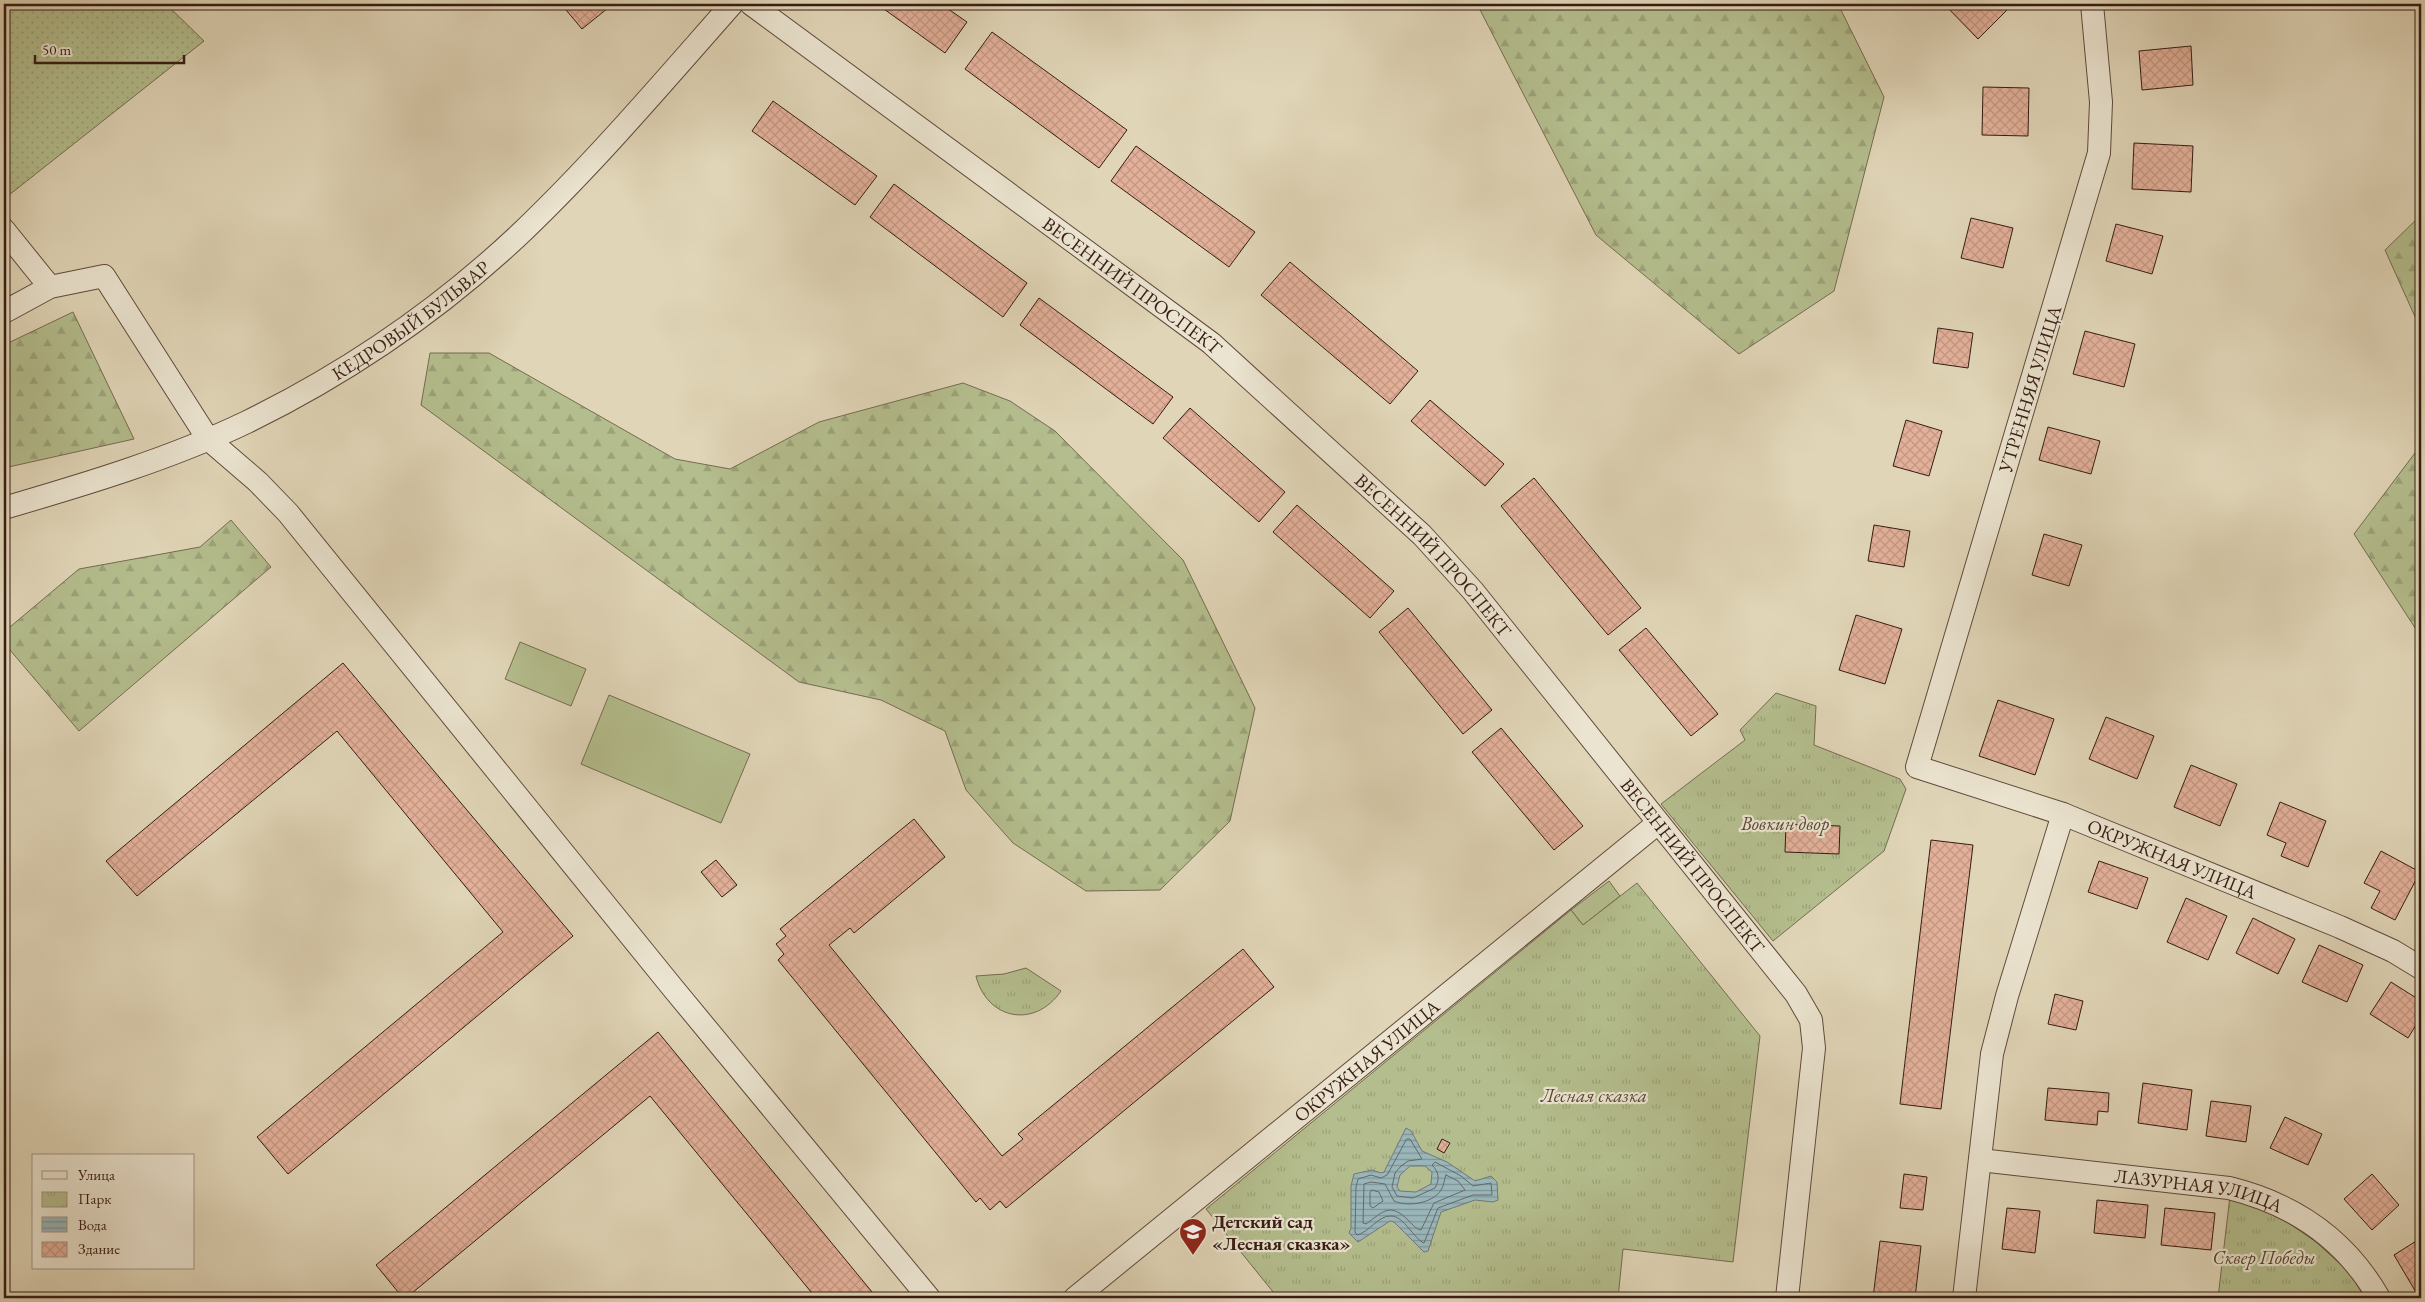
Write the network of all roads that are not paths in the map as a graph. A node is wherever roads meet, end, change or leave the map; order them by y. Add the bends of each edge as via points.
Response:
1 (732, 4) edge
2 (751, 4) edge
3 (2092, 4) edge
4 (4, 230) edge
5 (50, 287) junction
6 (4, 312) edge
7 (208, 439) junction
8 (4, 508) edge
9 (1917, 768) joint
10 (2063, 814) junction
11 (1658, 823) junction
12 (2421, 968) edge
13 (1980, 1160) junction
14 (929, 1298) edge
15 (1075, 1298) edge
16 (1787, 1298) edge
17 (1964, 1298) edge
18 (2379, 1298) edge

1 - 7 street, КЕДРОВЫЙ БУЛЬВАР via 561,193 523,232 457,289 411,324 332,375
2 - 11 street, ВЕСЕННИЙ ПРОСПЕКТ via 1210,343 1438,550
3 - 9 street, УТРЕННЯЯ УЛИЦА via 2101,102 2099,153
4 - 5 street
5 - 6 street
5 - 7 street via 104,276
7 - 8 street, КЕДРОВЫЙ БУЛЬВАР via 95,481
7 - 14 street via 288,513
9 - 10 street, ОКРУЖНАЯ УЛИЦА
10 - 12 street, ОКРУЖНАЯ УЛИЦА via 2340,927 2393,951
10 - 13 street via 1999,1024 1992,1054
11 - 15 street, ОКРУЖНАЯ УЛИЦА
11 - 16 street, ВЕСЕННИЙ ПРОСПЕКТ via 1796,994 1811,1020 1814,1048
13 - 17 street
13 - 18 street, ЛАЗУРНАЯ УЛИЦА via 2229,1188 2253,1194 2276,1203 2326,1233 2358,1266

